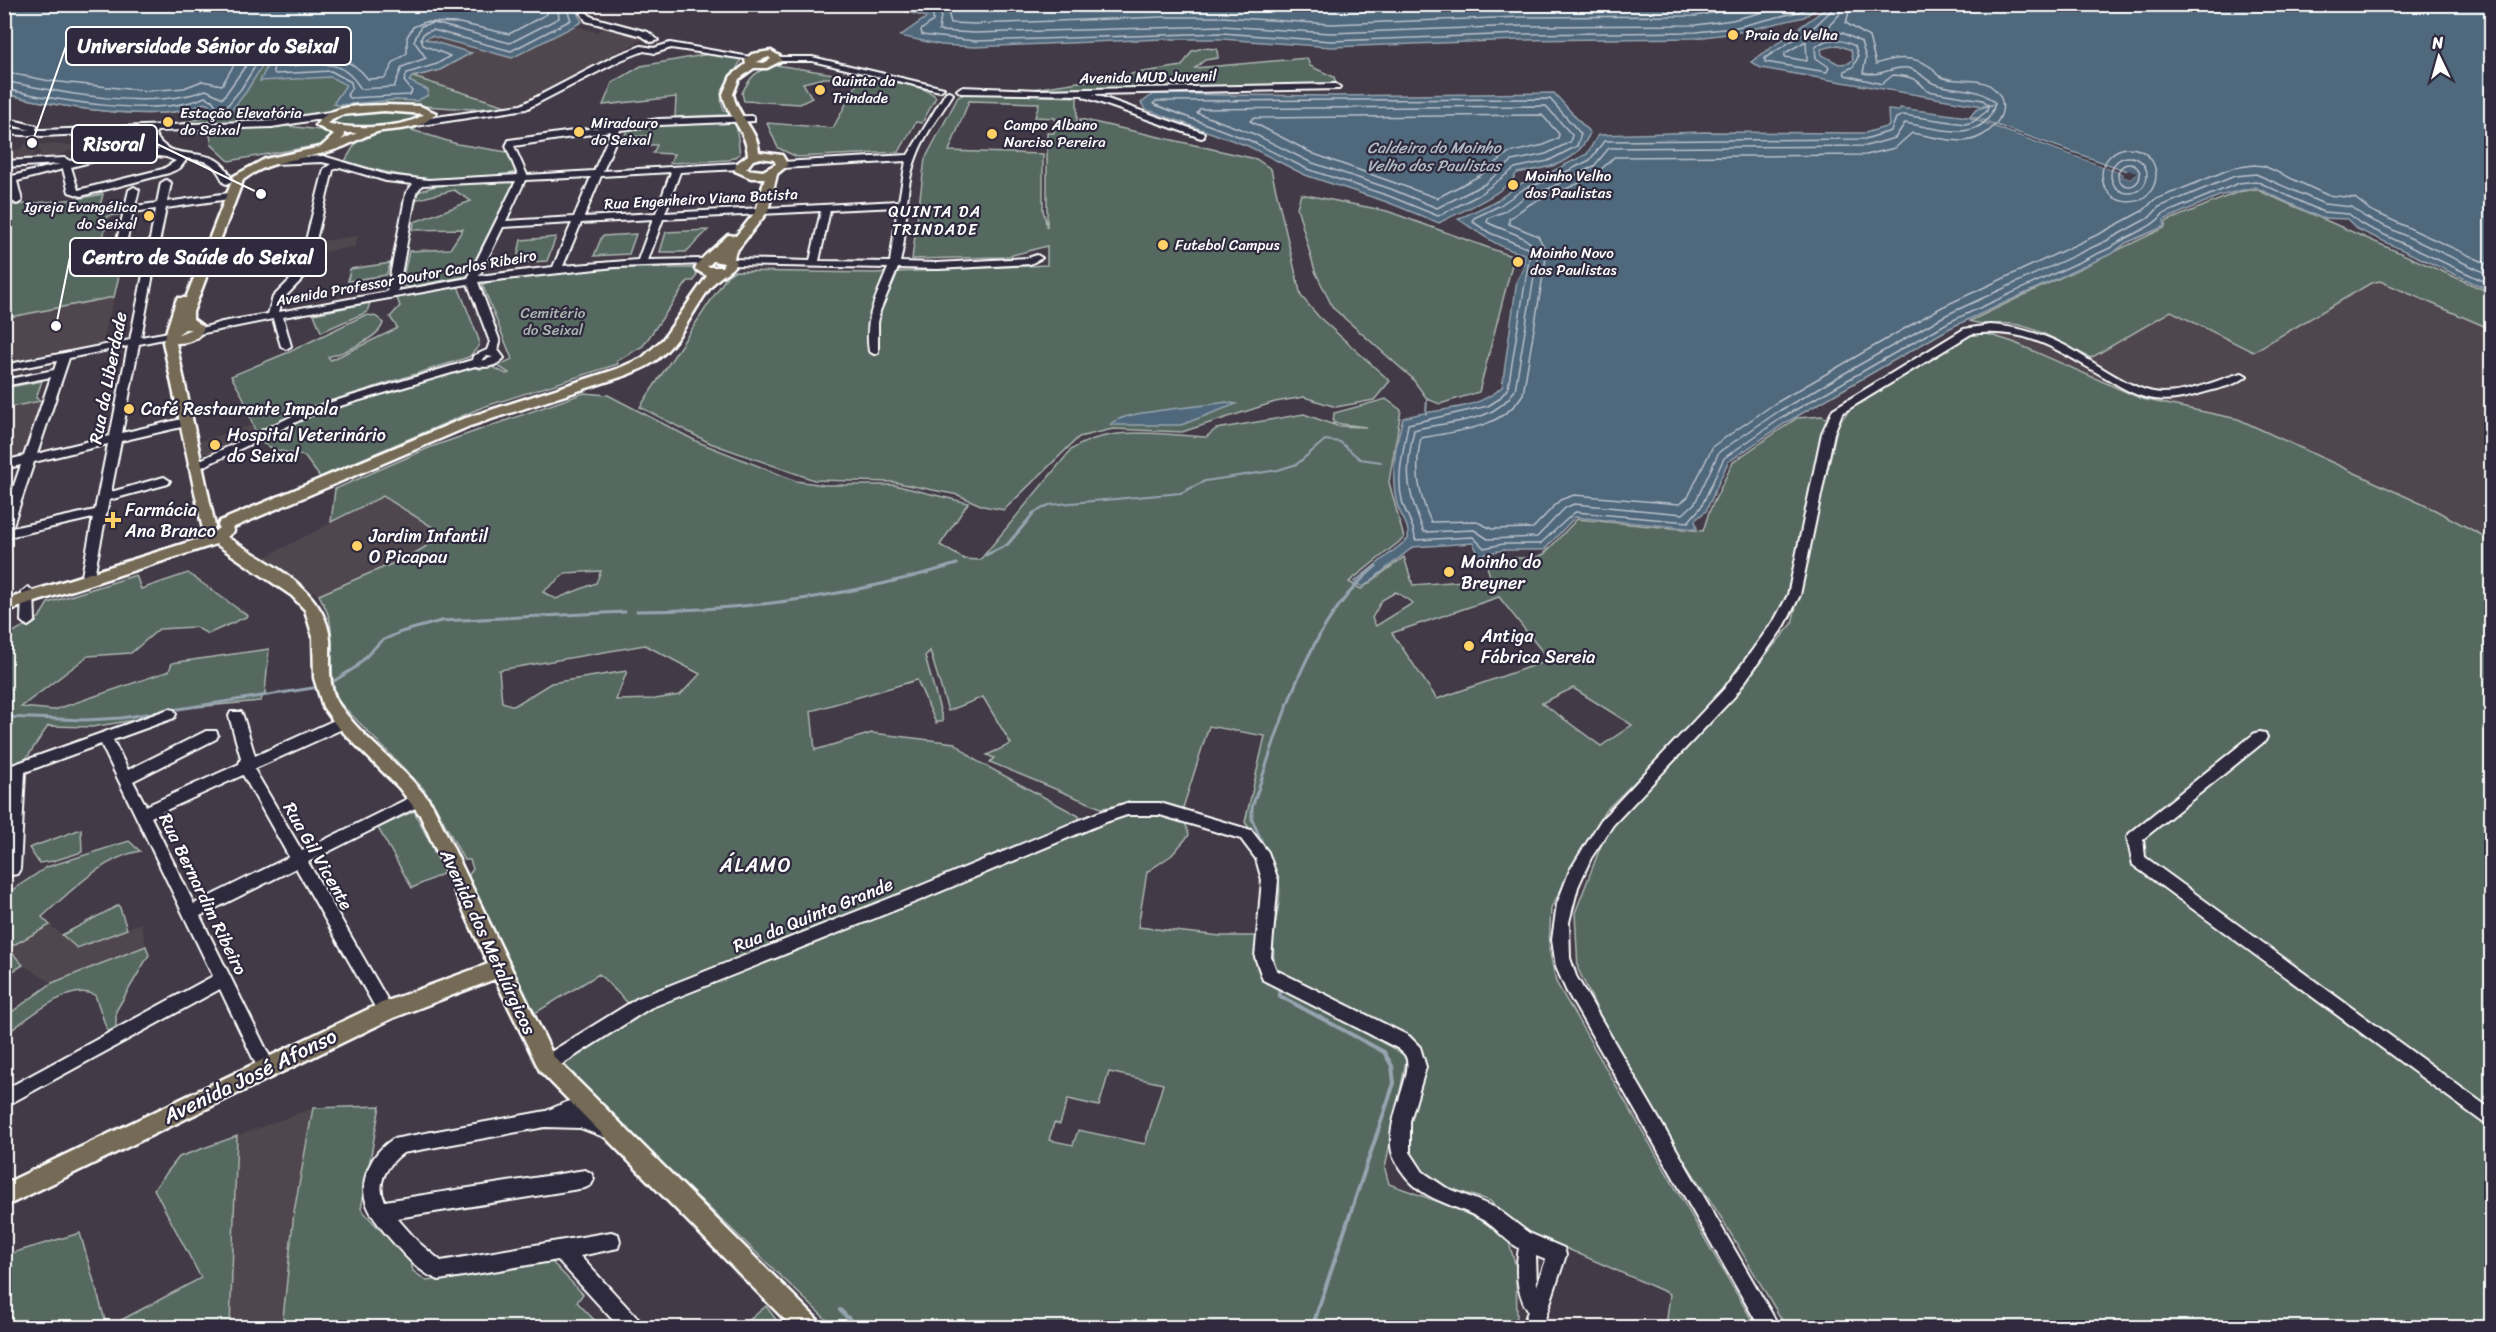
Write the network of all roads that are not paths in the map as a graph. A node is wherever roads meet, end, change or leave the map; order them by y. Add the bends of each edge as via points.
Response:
1 (585, 13) dead end
2 (654, 40) junction
3 (670, 45) junction
4 (644, 48) junction
5 (777, 59) joint
6 (754, 62) junction
7 (1336, 87) dead end
8 (944, 91) junction
9 (1080, 95) junction
10 (425, 109) junction
11 (484, 113) junction
12 (336, 114) junction
13 (739, 118) junction
14 (4, 120) edge
15 (272, 123) junction
16 (415, 123) junction
17 (21, 128) junction
18 (327, 128) junction
19 (617, 128) junction
20 (380, 129) junction
21 (5, 132) edge
22 (156, 133) junction
23 (1201, 135) dead end
24 (37, 153) dead end
25 (114, 153) junction
26 (768, 155) junction
27 (754, 156) junction
28 (911, 158) junction
29 (268, 161) junction
30 (28, 162) junction
31 (4, 164) edge
32 (68, 165) junction
33 (343, 165) junction
34 (740, 166) junction
35 (777, 168) junction
36 (677, 169) junction
37 (597, 173) junction
38 (754, 175) junction
39 (523, 176) junction
40 (8, 178) edge
41 (231, 181) junction
42 (419, 182) junction
43 (166, 183) dead end
44 (134, 190) dead end
45 (225, 197) junction
46 (17, 201) dead end
47 (904, 204) junction
48 (161, 206) junction
49 (826, 208) junction
50 (129, 210) junction
51 (757, 211) junction
52 (658, 216) junction
53 (578, 220) junction
54 (499, 224) junction
55 (118, 257) dead end
56 (202, 258) junction
57 (1036, 258) dead end
58 (729, 260) junction
59 (642, 262) junction
60 (814, 263) junction
61 (707, 264) junction
62 (894, 265) junction
63 (149, 267) junction
64 (557, 268) junction
65 (718, 272) junction
66 (472, 279) junction
67 (392, 294) junction
68 (275, 315) junction
69 (192, 330) junction
70 (170, 334) junction
71 (134, 342) junction
72 (286, 346) dead end
73 (874, 351) dead end
74 (64, 356) junction
75 (173, 360) junction
76 (4, 368) edge
77 (57, 373) junction
78 (2242, 376) dead end
79 (4, 383) edge
80 (186, 422) junction
81 (115, 439) junction
82 (28, 460) junction
83 (4, 465) edge
84 (194, 467) junction
85 (164, 481) dead end
86 (314, 487) junction
87 (102, 498) junction
88 (99, 513) junction
89 (210, 532) junction
90 (4, 533) edge
91 (88, 577) junction
92 (28, 595) junction
93 (4, 599) edge
94 (4, 606) edge
95 (28, 621) dead end
96 (169, 714) dead end
97 (236, 716) dead end
98 (344, 722) junction
99 (211, 735) dead end
100 (2260, 737) dead end
101 (105, 738) junction
102 (245, 766) junction
103 (11, 772) edge
104 (124, 777) junction
105 (420, 800) junction
106 (142, 814) junction
107 (298, 861) junction
108 (12, 868) dead end
109 (192, 913) junction
110 (501, 969) junction
111 (223, 979) junction
112 (386, 1011) junction
113 (546, 1064) junction
114 (266, 1067) junction
115 (4, 1099) edge
116 (583, 1103) junction
117 (545, 1119) junction
118 (2492, 1121) edge
119 (611, 1130) junction
120 (585, 1179) dead end
121 (4, 1196) edge
122 (382, 1211) junction
123 (611, 1241) dead end
124 (1529, 1244) junction
125 (561, 1249) junction
126 (1538, 1308) junction
127 (633, 1328) edge
128 (810, 1328) edge
129 (1532, 1328) edge
130 (1771, 1328) edge

1 - 2 street via 589,19
2 - 3 street via 665,39
2 - 4 street
3 - 4 street via 655,51
3 - 6 street
4 - 11 street via 537,102
5 - 6 main road via 771,64
5 - 8 street via 812,59
6 - 13 main road via 737,93
7 - 9 street, Avenida MUD Juvenil
8 - 9 street, Avenida MUD Juvenil
8 - 28 street
9 - 23 street
10 - 11 street
10 - 12 main road via 384,108
10 - 16 main road via 430,116
11 - 16 street
12 - 15 street
12 - 18 main road via 321,121
13 - 19 street
13 - 26 main road
13 - 27 main road via 751,135
14 - 17 street
14 - 21 street via 9,123
15 - 18 street
15 - 22 street
16 - 20 main road
17 - 21 street
17 - 22 street
18 - 20 main road
18 - 41 main road via 341,134 332,143 264,159 241,169
19 - 37 street
19 - 39 street via 515,141 510,146
20 - 29 main road via 328,149
22 - 25 street
22 - 41 street via 163,150 217,163
24 - 30 street
25 - 32 street
25 - 32 street via 140,152 181,160 160,173 77,193
26 - 27 main road
26 - 35 main road via 781,159
27 - 34 main road
28 - 35 street
28 - 47 street
29 - 33 street via 318,159
29 - 41 main road
30 - 31 street
30 - 32 street via 61,160
32 - 40 street
33 - 42 street via 386,178
33 - 68 street via 330,174 303,273 275,301
34 - 36 street
34 - 38 main road via 744,173
35 - 38 main road
35 - 51 main road
36 - 37 street
36 - 52 street
37 - 39 street
37 - 53 street
38 - 51 main road via 759,180
39 - 42 street
39 - 54 street
40 - 46 street
41 - 45 main road
42 - 67 street via 411,193
43 - 48 street, Rua da Liberdade
44 - 50 street
45 - 48 street
45 - 56 main road
47 - 49 street, Rua Engenheiro Viana Batista
47 - 62 street
48 - 50 street
48 - 63 street, Rua da Liberdade
49 - 51 street, Rua Engenheiro Viana Batista
49 - 60 street
50 - 55 street
51 - 52 street, Rua Engenheiro Viana Batista
51 - 58 main road via 729,253
51 - 61 main road
52 - 53 street, Rua Engenheiro Viana Batista
52 - 59 street
53 - 54 street, Rua Engenheiro Viana Batista
53 - 64 street
54 - 66 street
56 - 63 street
56 - 69 main road via 187,312
56 - 70 main road
57 - 62 street via 981,264
58 - 60 street
58 - 61 main road
58 - 65 main road via 728,268
59 - 61 street, Avenida Professor Doutor Carlos Ribeiro
59 - 64 street, Avenida Professor Doutor Carlos Ribeiro
60 - 62 street
61 - 65 main road
61 - 86 main road via 657,344 642,357 484,411
62 - 73 street via 878,298
63 - 71 street, Rua da Liberdade
64 - 66 street, Avenida Professor Doutor Carlos Ribeiro
65 - 86 main road via 663,348 647,361 465,423
66 - 67 street, Avenida Professor Doutor Carlos Ribeiro
66 - 84 street via 495,342 492,352 479,356 476,362 309,412
67 - 68 street, Avenida Professor Doutor Carlos Ribeiro
68 - 69 street, Avenida Professor Doutor Carlos Ribeiro
68 - 72 street
69 - 70 main road via 176,339
69 - 75 main road
70 - 71 street
70 - 75 main road
71 - 74 street
71 - 81 street, Rua da Liberdade
74 - 76 street
74 - 77 street
75 - 80 main road
77 - 79 street
77 - 82 street
78 - 130 street via 2208,389 2153,397 2046,340 2022,330 1988,327 1968,331 1837,411 1828,433 1794,595 1780,622 1729,693 1584,852 1561,920 1562,960 1571,984
80 - 81 street
80 - 84 main road
81 - 82 street
81 - 87 street, Rua da Liberdade
82 - 83 street
82 - 90 street
84 - 89 main road
85 - 87 street
86 - 89 main road
87 - 88 street, Rua da Liberdade
88 - 90 street
88 - 91 street, Rua da Liberdade
89 - 91 main road
89 - 98 main road, Avenida dos Metalúrgicos via 309,603 321,622 326,696
91 - 92 main road
92 - 93 main road
92 - 94 main road
92 - 95 street
96 - 101 street
97 - 102 street, Rua Gil Vicente via 248,758
98 - 102 street
98 - 105 main road, Avenida dos Metalúrgicos
99 - 104 street
100 - 118 street via 2135,837 2138,860
101 - 103 street
101 - 104 street, Rua Bernardim Ribeiro
102 - 106 street
102 - 107 street, Rua Gil Vicente
103 - 108 street
104 - 106 street, Rua Bernardim Ribeiro
105 - 107 street
105 - 110 main road, Avenida dos Metalúrgicos
106 - 109 street, Rua Bernardim Ribeiro
107 - 109 street
107 - 112 street, Rua Gil Vicente
109 - 111 street, Rua Bernardim Ribeiro
110 - 112 main road, Avenida José Afonso
110 - 113 main road, Avenida dos Metalúrgicos
111 - 114 street, Rua Bernardim Ribeiro
111 - 115 street
112 - 114 main road, Avenida José Afonso
113 - 116 main road, Avenida dos Metalúrgicos
113 - 124 street, Rua da Quinta Grande via 644,1003 1102,817 1127,809 1160,809 1246,834 1263,856 1270,880 1263,957 1269,975 1403,1042 1414,1053 1417,1067 1401,1121 1401,1154 1417,1178 1490,1214
114 - 121 main road, Avenida José Afonso
116 - 117 street
116 - 119 main road, Avenida dos Metalúrgicos
117 - 119 street via 580,1120
117 - 122 street via 399,1144 388,1151 376,1175 374,1199
119 - 128 main road, Avenida dos Metalúrgicos
120 - 122 street
122 - 125 street via 408,1247 439,1271
123 - 125 street
124 - 126 street via 1526,1261 1531,1299
124 - 126 street, Rua da Quinta Grande via 1557,1256
125 - 127 street
126 - 129 street

